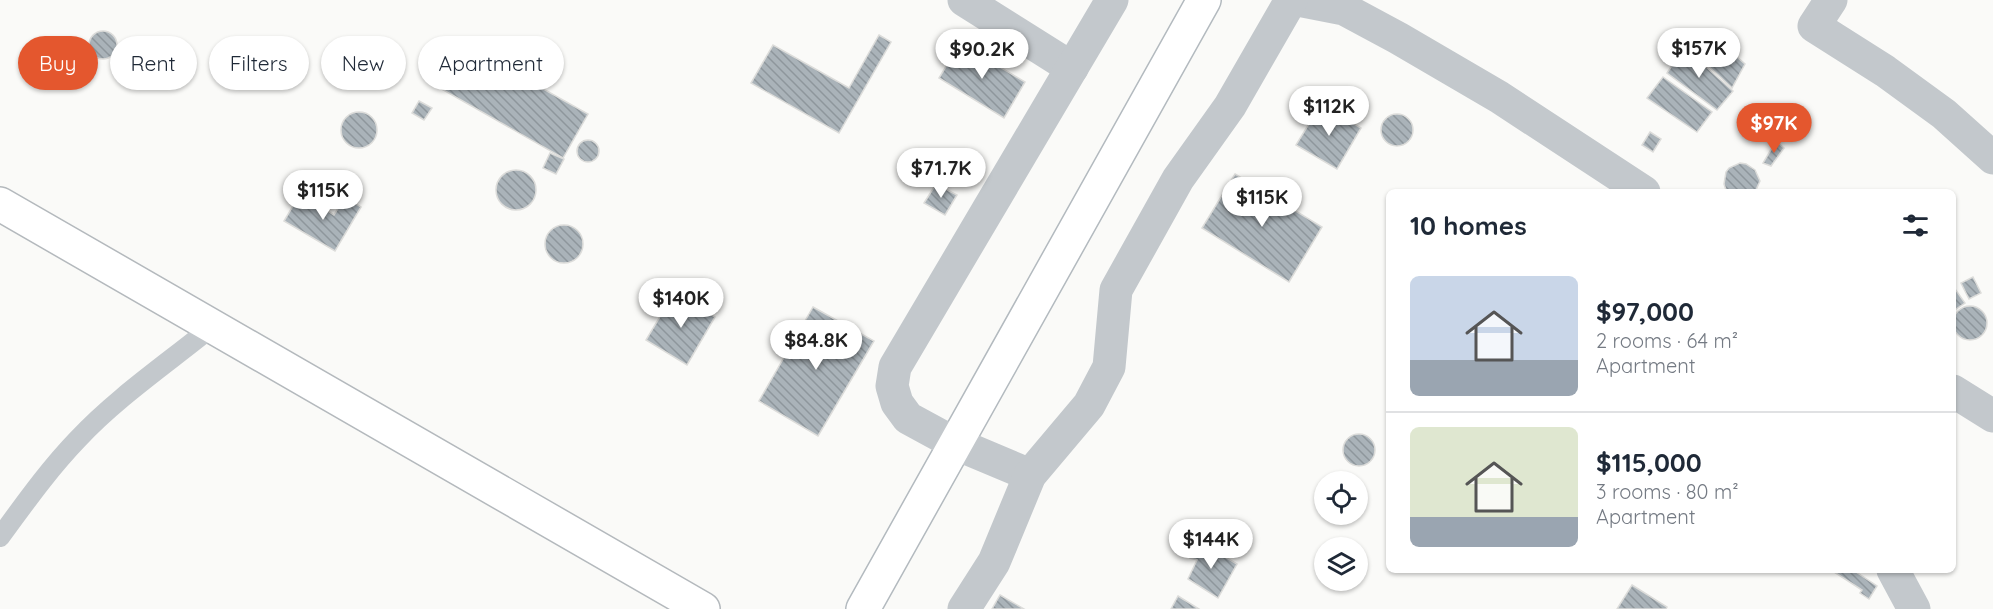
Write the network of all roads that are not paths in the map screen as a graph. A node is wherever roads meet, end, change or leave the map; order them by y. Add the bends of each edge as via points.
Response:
1 (964, 0) edge
2 (1112, 0) edge
3 (1204, 0) edge
4 (1292, 0) edge
5 (1298, 0) edge
6 (1830, 0) edge
7 (1072, 68) junction
8 (1993, 158) edge
9 (1639, 189) edge
10 (0, 204) edge
11 (213, 326) junction
12 (1956, 393) edge
13 (1993, 416) edge
14 (954, 443) junction
15 (1030, 475) junction
16 (0, 537) edge
17 (1895, 573) edge
18 (703, 609) edge
19 (863, 609) edge
20 (964, 609) edge
21 (1914, 609) edge

1 - 7 street
2 - 7 street
3 - 14 main road
4 - 15 street via 1230,106 1178,179 1116,290 1109,367 1089,405
5 - 9 street via 1344,9 1398,38 1499,97
6 - 8 street via 1814,26 1936,108
7 - 14 street via 895,368 892,386 897,403 908,418
10 - 11 main road
11 - 16 lane via 79,438
11 - 18 main road
12 - 13 street
14 - 15 street
14 - 19 main road
15 - 20 street via 994,562
17 - 21 street

